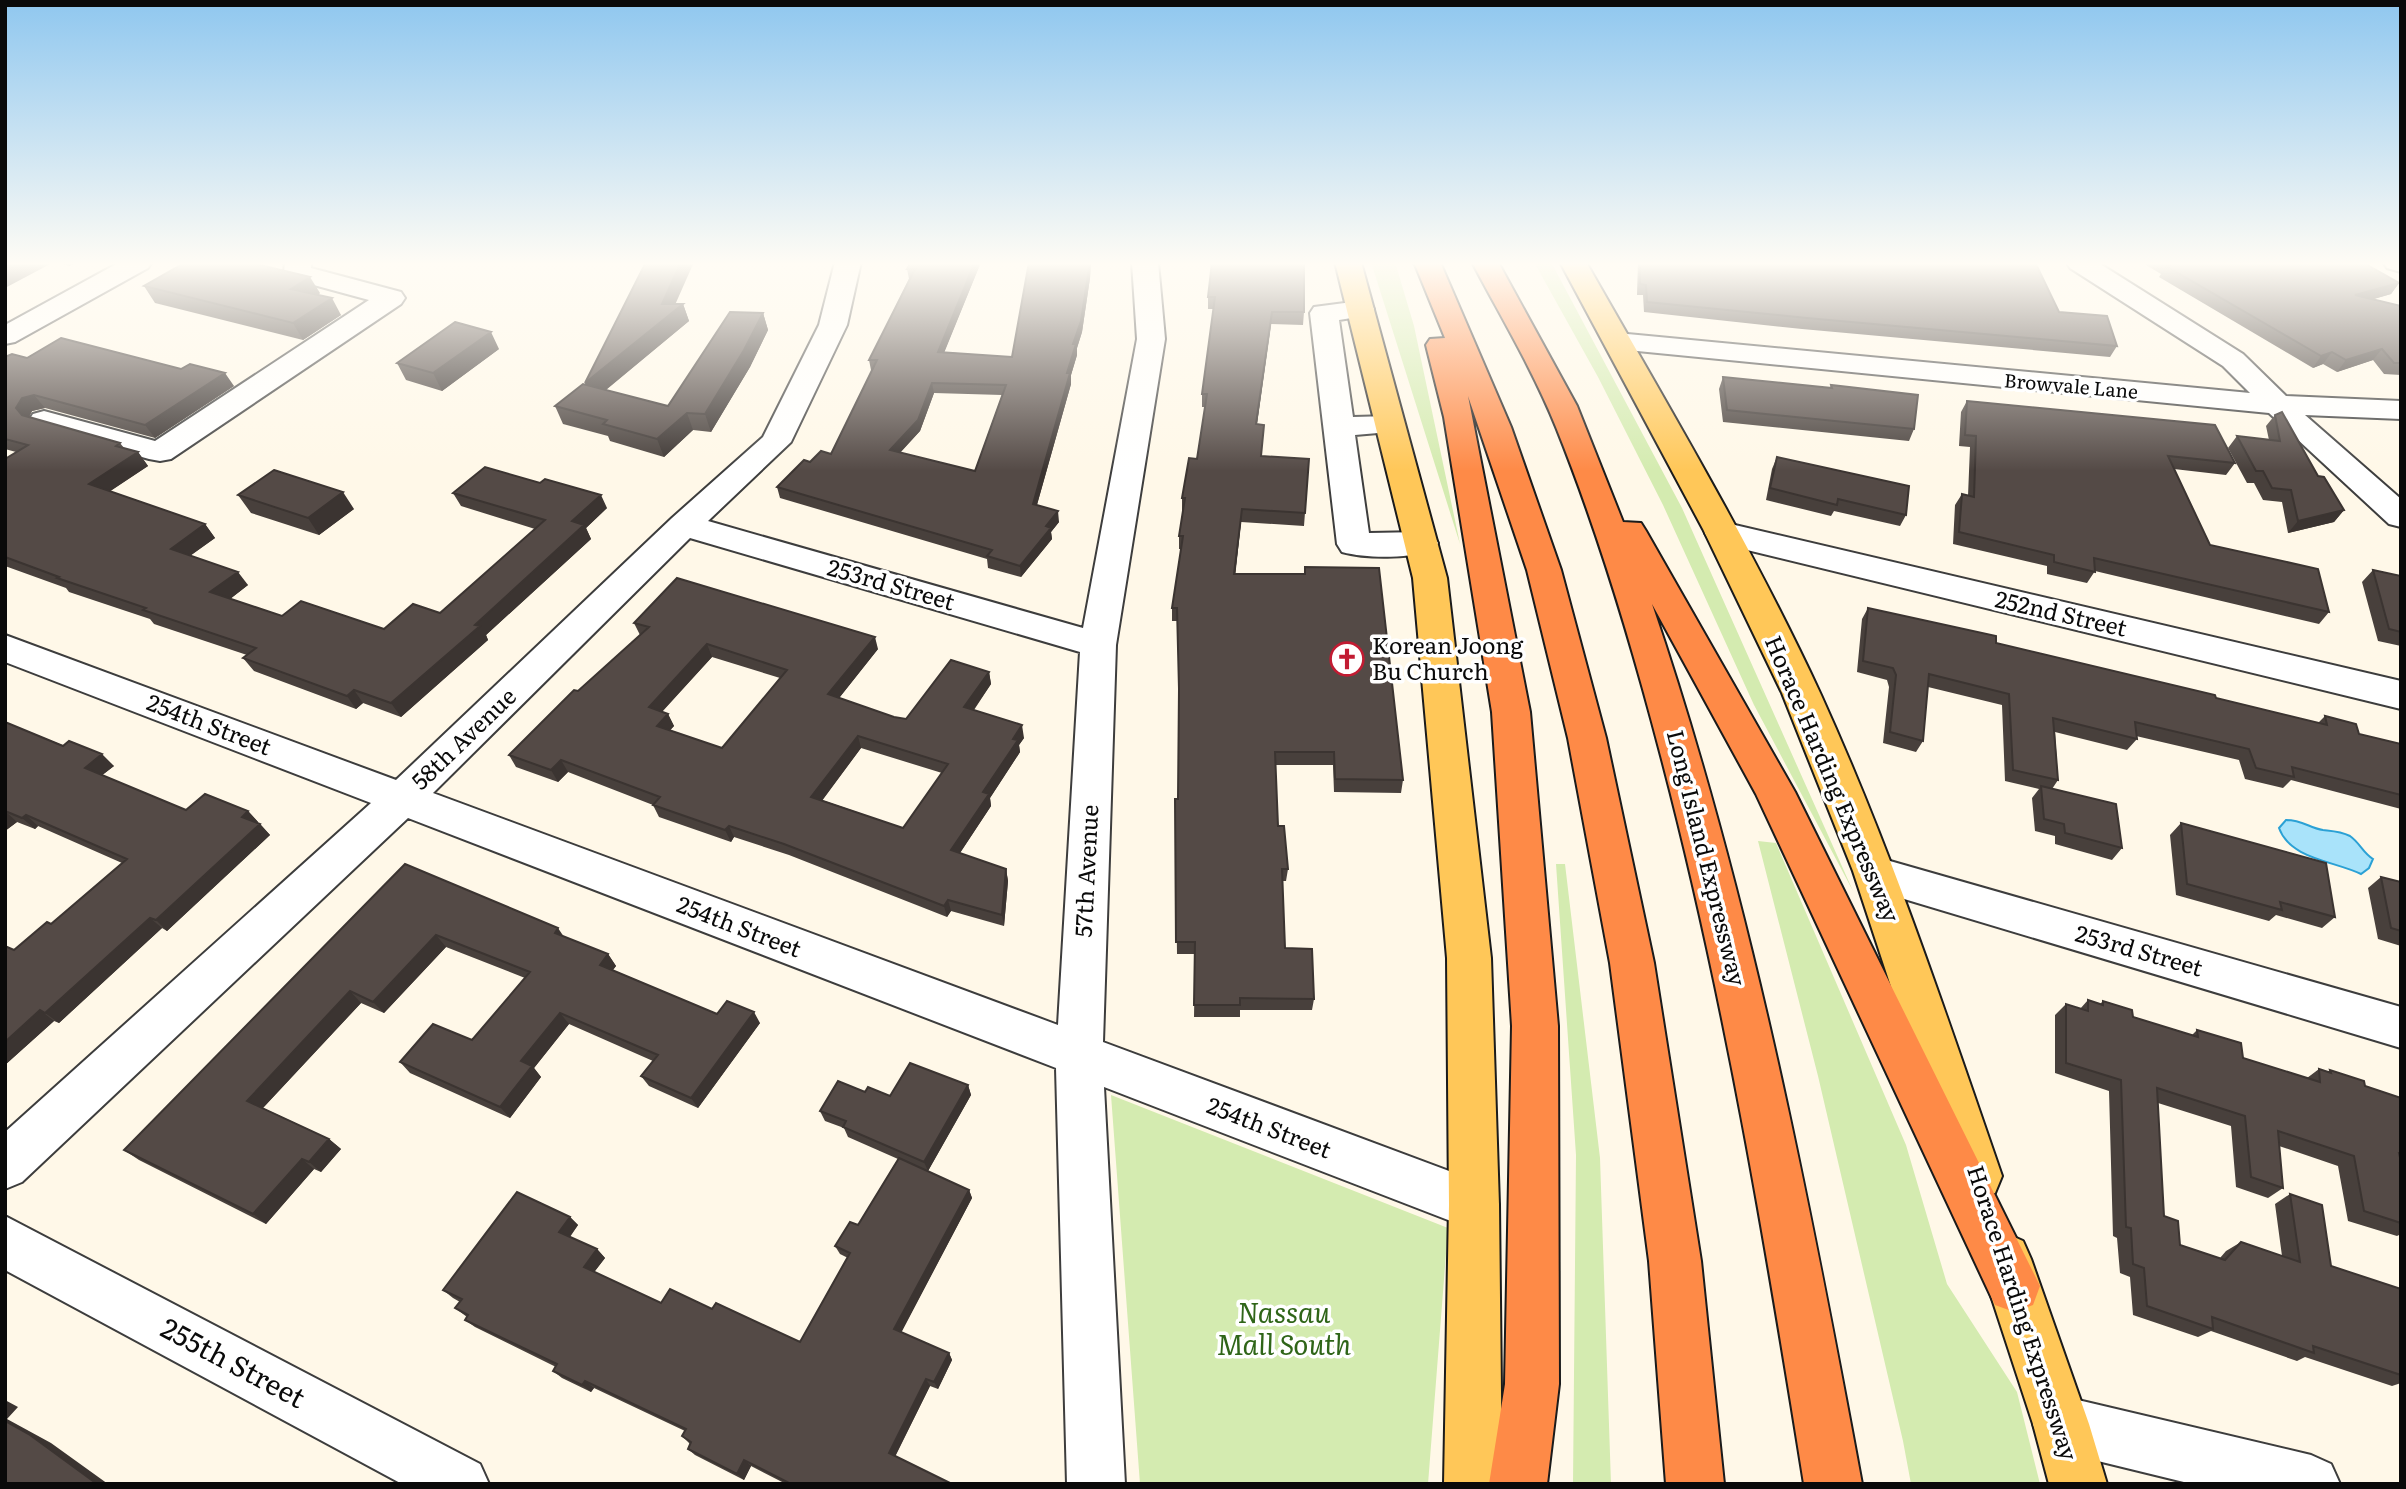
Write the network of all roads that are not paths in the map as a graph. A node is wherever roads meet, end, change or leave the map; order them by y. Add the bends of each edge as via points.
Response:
1 (341, 331) edge
2 (830, 331) edge
3 (1151, 331) edge
4 (1326, 331) edge
5 (1366, 331) edge
6 (1437, 331) edge
7 (1456, 331) edge
8 (1521, 331) edge
9 (1612, 331) edge
10 (2188, 331) edge
11 (1617, 341) junction
12 (2279, 405) junction
13 (2401, 410) edge
14 (44, 420) edge
15 (1390, 425) junction
16 (1570, 425) junction
17 (1339, 426) junction
18 (2401, 517) edge
19 (684, 525) junction
20 (1722, 533) junction
21 (1421, 543) junction
22 (1098, 645) junction
23 (5, 648) edge
24 (2401, 695) edge
25 (402, 798) junction
26 (1876, 874) junction
27 (2401, 1028) edge
28 (1079, 1057) junction
29 (5, 1165) edge
30 (1474, 1205) junction
31 (5, 1242) edge
32 (2014, 1286) junction
33 (2061, 1424) junction
34 (460, 1484) edge
35 (1096, 1484) edge
36 (1473, 1484) edge
37 (1518, 1484) edge
38 (1695, 1484) edge
39 (1833, 1484) edge
40 (2078, 1484) edge
41 (2311, 1484) edge

1 - 14 street via 160,452
2 - 19 street, 58th Avenue via 776,442
3 - 22 street, 57th Avenue
4 - 17 street
5 - 15 main road
6 - 37 highway via 1460,417 1511,712 1535,1026 1532,1384
7 - 38 highway via 1496,427 1540,557 1587,738 1636,990 1675,1261
8 - 16 highway, Long Island Expressway
9 - 11 main road, Horace Harding Expressway
10 - 12 street via 2233,360
11 - 12 street, Browvale Lane
11 - 20 main road, Horace Harding Expressway
12 - 13 street, Browvale Lane
12 - 18 street
15 - 17 street
15 - 21 main road
16 - 32 highway via 1775,792
16 - 39 highway, Long Island Expressway via 1622,563 1677,740 1733,960 1795,1258
17 - 21 street via 1354,544
19 - 22 street, 253rd Street
19 - 25 street, 58th Avenue
20 - 24 street, 252nd Street
20 - 26 main road, Horace Harding Expressway via 1801,694
21 - 30 main road via 1430,578 1469,958
22 - 28 street, 57th Avenue
23 - 25 street, 254th Street
25 - 28 street, 254th Street
25 - 29 street, 58th Avenue
26 - 27 street, 253rd Street
26 - 32 main road, Horace Harding Expressway
28 - 30 street, 254th Street
28 - 35 street, 57th Avenue
30 - 36 main road
31 - 34 street, 255th Street
32 - 33 main road, Horace Harding Expressway
33 - 40 main road, Horace Harding Expressway
33 - 41 street

